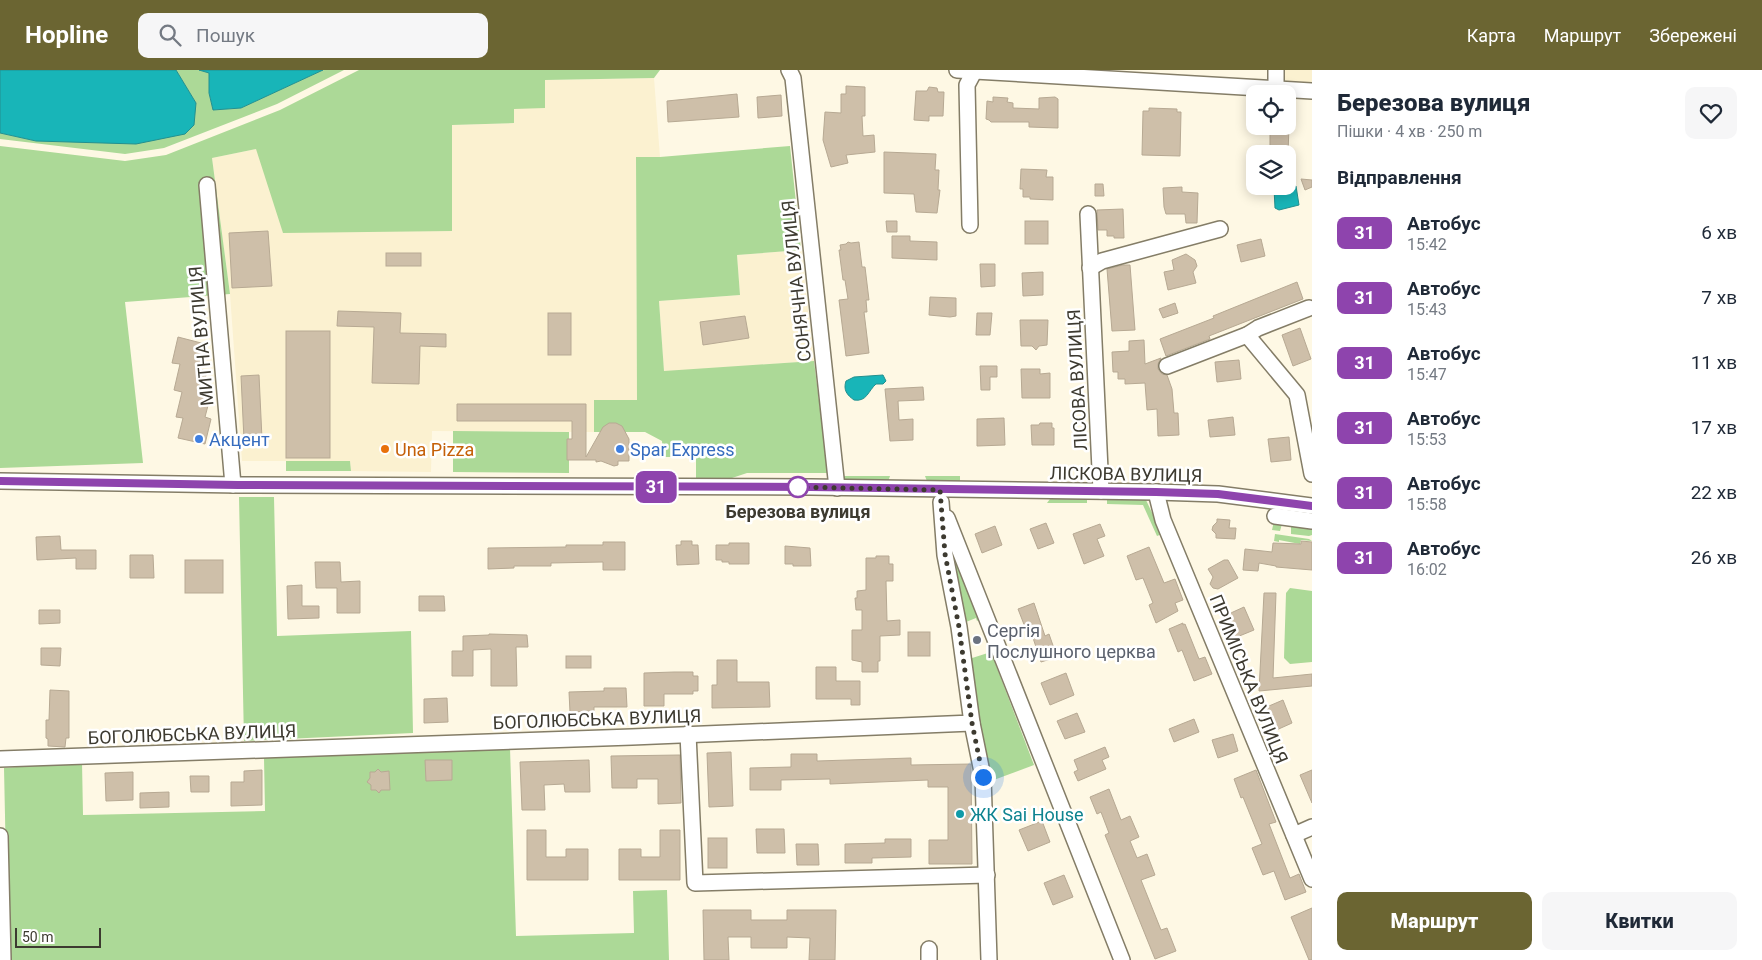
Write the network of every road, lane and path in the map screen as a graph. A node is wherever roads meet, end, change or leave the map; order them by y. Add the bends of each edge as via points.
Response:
1 (789, 70) edge
2 (957, 70) edge
3 (1276, 70) edge
4 (975, 71) edge
5 (1276, 85) edge
6 (1246, 87) edge
7 (1296, 90) edge
8 (1312, 91) edge
9 (207, 184) dead end
10 (1088, 214) dead end
11 (970, 225) dead end
12 (1220, 229) dead end
13 (1090, 268) junction
14 (1309, 308) dead end
15 (1247, 336) junction
16 (1167, 366) dead end
17 (1312, 474) edge
18 (0, 481) edge
19 (232, 485) junction
20 (838, 488) junction
21 (1102, 491) junction
22 (1156, 492) junction
23 (940, 496) junction
24 (1312, 506) edge
25 (1275, 516) dead end
26 (1312, 521) edge
27 (972, 723) junction
28 (688, 734) junction
29 (0, 759) edge
30 (1312, 826) edge
31 (1294, 835) junction
32 (0, 836) edge
33 (987, 875) junction
34 (1312, 878) edge
35 (1, 937) edge
36 (3, 960) edge
37 (989, 960) edge
38 (1122, 960) edge

1 - 20 street, СОНЯЧНА ВУЛИЦЯ via 793,78
2 - 4 street
3 - 5 street
4 - 6 street
4 - 11 street via 967,85
7 - 8 street
9 - 19 street, МИТНА ВУЛИЦЯ
10 - 13 street, ЛІСОВА ВУЛИЦЯ
12 - 13 street via 1102,261
13 - 21 street, ЛІСОВА ВУЛИЦЯ
14 - 15 street via 1258,328
15 - 16 street
15 - 17 street via 1297,395
18 - 19 street, ЛІСКОВА ВУЛИЦЯ
19 - 20 street, ЛІСКОВА ВУЛИЦЯ
20 - 23 street, ЛІСКОВА ВУЛИЦЯ
21 - 22 street, ЛІСКОВА ВУЛИЦЯ
21 - 23 street, ЛІСКОВА ВУЛИЦЯ
22 - 24 street, ЛІСКОВА ВУЛИЦЯ via 1218,494
22 - 31 street, ПРИМІСЬКА ВУЛИЦЯ via 1163,520
23 - 27 street via 945,554
23 - 38 street
25 - 26 street
27 - 28 street, БОГОЛЮБСЬКА ВУЛИЦЯ
27 - 33 street via 983,777
28 - 29 street, БОГОЛЮБСЬКА ВУЛИЦЯ
28 - 33 street via 694,883
30 - 31 street
31 - 34 street, ПРИМІСЬКА ВУЛИЦЯ
32 - 35 street
33 - 37 street
35 - 36 street

